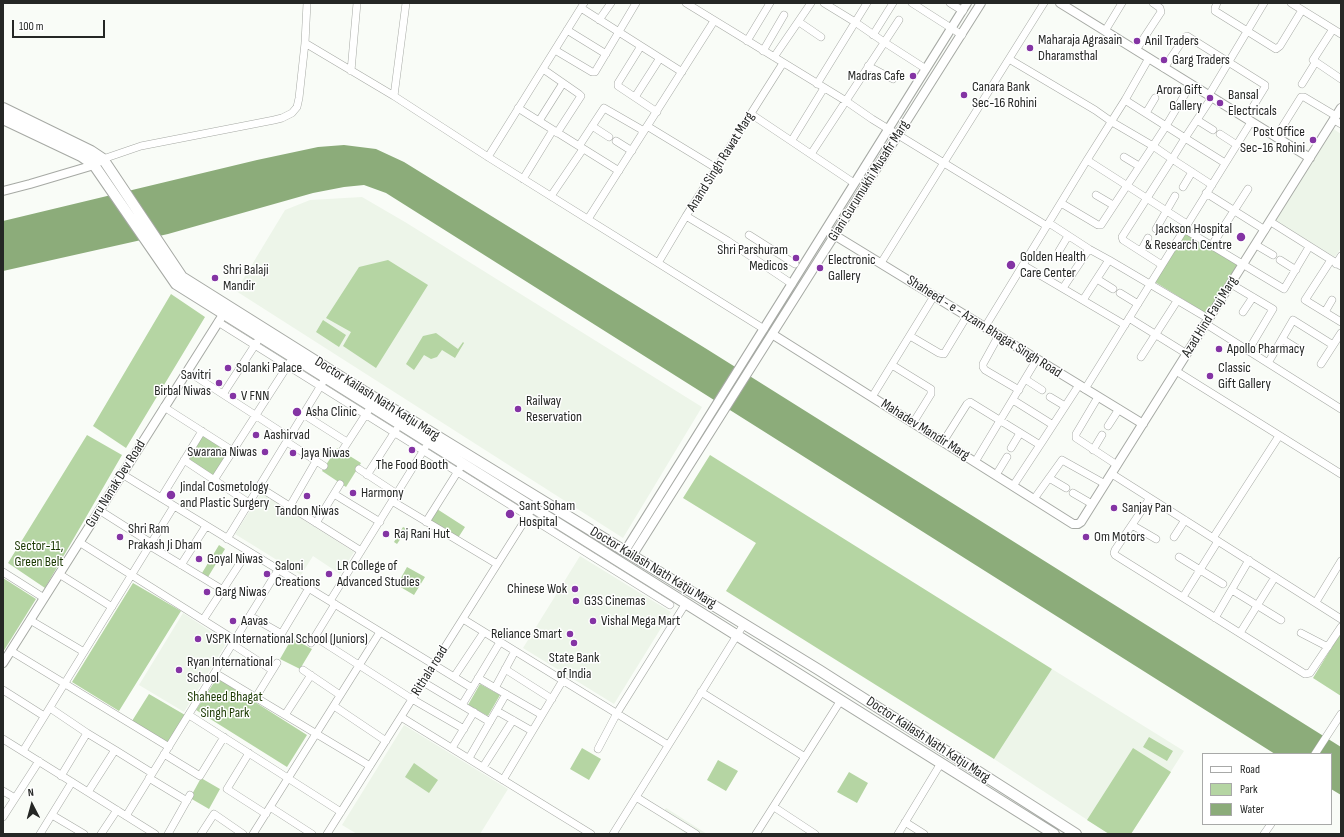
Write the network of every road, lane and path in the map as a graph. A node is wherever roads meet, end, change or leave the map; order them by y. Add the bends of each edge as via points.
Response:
1 (307, 3) edge
2 (357, 3) edge
3 (406, 3) edge
4 (610, 3) edge
5 (636, 3) edge
6 (686, 3) edge
7 (770, 3) edge
8 (811, 3) edge
9 (824, 3) edge
10 (867, 3) edge
11 (893, 3) edge
12 (912, 3) edge
13 (950, 3) edge
14 (968, 3) edge
15 (981, 3) edge
16 (1044, 3) edge
17 (1060, 3) edge
18 (1122, 3) edge
19 (1153, 3) edge
20 (1217, 3) edge
21 (1264, 3) edge
22 (1292, 3) edge
23 (582, 6) edge
24 (963, 10) junction
25 (1302, 10) junction
26 (784, 15) dead end
27 (599, 20) junction
28 (714, 20) junction
29 (899, 20) dead end
30 (798, 22) junction
31 (855, 22) junction
32 (952, 28) junction
33 (1333, 29) junction
34 (567, 30) junction
35 (1105, 31) junction
36 (619, 32) junction
37 (1247, 32) junction
38 (1341, 34) edge
39 (873, 35) junction
40 (962, 35) junction
41 (821, 37) dead end
42 (746, 40) junction
43 (305, 42) junction
44 (884, 42) junction
45 (641, 46) junction
46 (555, 50) junction
47 (1136, 50) junction
48 (763, 51) junction
49 (606, 54) junction
50 (774, 57) junction
51 (660, 58) junction
52 (1150, 58) junction
53 (1009, 59) junction
54 (1229, 62) junction
55 (783, 63) junction
56 (1314, 63) junction
57 (868, 66) junction
58 (1164, 68) junction
59 (543, 69) junction
60 (926, 69) junction
61 (351, 71) junction
62 (682, 72) junction
63 (893, 79) dead end
64 (1341, 79) edge
65 (563, 83) junction
66 (817, 84) junction
67 (1191, 84) junction
68 (1302, 84) dead end
69 (824, 88) junction
70 (394, 96) junction
71 (1210, 96) junction
72 (635, 97) junction
73 (1155, 98) dead end
74 (1126, 100) junction
75 (846, 101) junction
76 (3, 108) edge
77 (518, 108) junction
78 (1341, 108) edge
79 (656, 112) junction
80 (1146, 113) junction
81 (751, 114) junction
82 (1335, 118) junction
83 (3, 119) edge
84 (1197, 120) junction
85 (1248, 120) junction
86 (539, 121) junction
87 (1112, 122) junction
88 (1341, 124) edge
89 (592, 126) junction
90 (1166, 126) junction
91 (646, 129) junction
92 (889, 129) junction
93 (1213, 130) dead end
94 (555, 131) junction
95 (1220, 134) dead end
96 (898, 135) junction
97 (609, 137) dead end
98 (1276, 137) junction
99 (1185, 138) junction
100 (792, 140) junction
101 (616, 141) dead end
102 (1237, 145) junction
103 (1153, 146) junction
104 (581, 148) junction
105 (632, 151) junction
106 (811, 154) junction
107 (488, 157) junction
108 (1124, 157) dead end
109 (1310, 158) junction
110 (103, 159) junction
111 (1172, 159) junction
112 (1087, 160) junction
113 (944, 163) junction
114 (1225, 163) junction
115 (94, 165) junction
116 (1139, 166) junction
117 (716, 168) junction
118 (619, 172) junction
119 (1192, 172) junction
120 (523, 178) junction
121 (854, 183) junction
122 (113, 184) junction
123 (1212, 185) junction
124 (1126, 186) junction
125 (1183, 187) dead end
126 (1248, 188) dead end
127 (3, 191) edge
128 (1206, 193) junction
129 (1096, 195) dead end
130 (551, 196) junction
131 (1175, 196) dead end
132 (1147, 199) junction
133 (1061, 203) junction
134 (1113, 205) junction
135 (1234, 210) junction
136 (1166, 211) junction
137 (686, 216) junction
138 (588, 219) junction
139 (1270, 222) junction
140 (1048, 225) junction
141 (1186, 227) junction
142 (826, 229) junction
143 (1156, 229) dead end
144 (1265, 230) junction
145 (749, 235) dead end
146 (835, 235) junction
147 (1068, 236) junction
148 (1148, 238) dead end
149 (1256, 244) junction
150 (1212, 245) junction
151 (1309, 247) junction
152 (1088, 249) junction
153 (1059, 251) dead end
154 (1141, 251) junction
155 (1274, 255) dead end
156 (1341, 256) edge
157 (1109, 260) junction
158 (1280, 260) dead end
159 (658, 263) junction
160 (881, 263) junction
161 (1336, 263) edge
162 (795, 264) dead end
163 (1162, 264) junction
164 (1244, 264) junction
165 (1023, 265) junction
166 (1296, 270) junction
167 (1097, 279) junction
168 (792, 284) junction
169 (1150, 284) junction
170 (1231, 284) junction
171 (1062, 288) junction
172 (934, 296) junction
173 (1253, 297) junction
174 (1083, 300) junction
175 (1332, 300) dead end
176 (1177, 301) junction
177 (1138, 304) junction
178 (1244, 312) dead end
179 (1325, 312) junction
180 (223, 314) junction
181 (967, 316) junction
182 (1129, 318) junction
183 (1207, 321) junction
184 (1341, 322) edge
185 (1125, 324) junction
186 (985, 327) junction
187 (764, 329) junction
188 (1341, 333) edge
189 (772, 334) junction
190 (1156, 334) junction
191 (998, 335) junction
192 (910, 336) junction
193 (1282, 339) junction
194 (258, 341) junction
195 (1333, 345) junction
196 (1298, 349) dead end
197 (1248, 351) junction
198 (1187, 354) junction
199 (1142, 357) dead end
200 (1037, 359) junction
201 (290, 362) junction
202 (1268, 363) junction
203 (1321, 364) dead end
204 (892, 365) junction
205 (187, 371) junction
206 (1176, 371) junction
207 (1025, 379) junction
208 (322, 382) junction
209 (1082, 387) junction
210 (1019, 390) junction
211 (1042, 390) dead end
212 (223, 394) junction
213 (872, 397) junction
214 (1050, 397) dead end
215 (1098, 397) junction
216 (1013, 400) junction
217 (1065, 406) junction
218 (164, 407) junction
219 (1118, 409) junction
220 (1341, 409) edge
221 (368, 410) junction
222 (303, 414) junction
223 (256, 415) junction
224 (1000, 420) junction
225 (913, 423) junction
226 (1142, 424) junction
227 (1053, 425) junction
228 (1108, 426) dead end
229 (397, 428) junction
230 (202, 431) junction
231 (1020, 433) junction
232 (1102, 435) dead end
233 (1279, 436) junction
234 (288, 440) junction
235 (347, 442) junction
236 (943, 442) junction
237 (1040, 445) junction
238 (426, 447) junction
239 (1011, 448) dead end
240 (1093, 450) junction
241 (233, 451) junction
242 (342, 451) dead end
243 (1007, 457) dead end
244 (184, 460) junction
245 (316, 461) junction
246 (975, 462) junction
247 (1117, 465) junction
248 (324, 466) dead end
249 (460, 468) junction
250 (359, 470) dead end
251 (122, 474) junction
252 (1112, 474) junction
253 (1341, 474) edge
254 (367, 475) junction
255 (996, 475) junction
256 (1049, 478) junction
257 (214, 480) junction
258 (340, 484) dead end
259 (1105, 484) junction
260 (1013, 486) junction
261 (259, 487) junction
262 (1066, 488) dead end
263 (1073, 493) dead end
264 (334, 494) junction
265 (397, 494) junction
266 (161, 498) junction
267 (539, 498) junction
268 (1150, 498) junction
269 (1034, 499) junction
270 (392, 502) junction
271 (249, 503) junction
272 (1092, 504) junction
273 (174, 506) junction
274 (290, 506) junction
275 (99, 510) junction
276 (530, 512) junction
277 (1186, 520) junction
278 (380, 522) junction
279 (426, 522) junction
280 (316, 523) junction
281 (1078, 524) joint
282 (206, 526) junction
283 (1132, 526) junction
284 (1174, 537) dead end
285 (228, 538) junction
286 (1156, 539) dead end
287 (1216, 539) junction
288 (79, 542) junction
289 (151, 545) junction
290 (248, 551) junction
291 (361, 551) junction
292 (629, 553) junction
293 (1179, 557) dead end
294 (1249, 560) junction
295 (1341, 561) edge
296 (497, 564) junction
297 (181, 565) junction
298 (278, 570) junction
299 (1200, 570) junction
300 (3, 572) edge
301 (60, 574) junction
302 (132, 576) junction
303 (1275, 577) junction
304 (1223, 584) dead end
305 (309, 588) junction
306 (222, 590) junction
307 (1232, 590) junction
308 (1183, 597) junction
309 (44, 598) junction
310 (1316, 602) junction
311 (332, 603) junction
312 (686, 603) junction
313 (670, 605) dead end
314 (1257, 606) junction
315 (112, 607) junction
316 (250, 616) junction
317 (1215, 618) junction
318 (463, 619) junction
319 (1341, 619) edge
320 (30, 620) junction
321 (203, 620) junction
322 (1282, 620) dead end
323 (744, 624) junction
324 (1341, 627) edge
325 (380, 632) junction
326 (484, 632) junction
327 (1301, 632) dead end
328 (1240, 633) junction
329 (737, 635) junction
330 (234, 642) junction
331 (500, 642) junction
332 (1328, 647) junction
333 (11, 651) junction
334 (515, 651) junction
335 (84, 652) junction
336 (277, 663) dead end
337 (3, 664) edge
338 (359, 665) junction
339 (434, 665) junction
340 (505, 669) junction
341 (272, 670) junction
342 (303, 670) dead end
343 (215, 673) junction
344 (311, 676) junction
345 (454, 677) junction
346 (478, 678) junction
347 (563, 680) junction
348 (423, 682) junction
349 (65, 684) junction
350 (472, 688) junction
351 (495, 688) junction
352 (3, 690) edge
353 (701, 692) junction
354 (506, 694) junction
355 (340, 695) junction
356 (256, 697) junction
357 (412, 699) junction
358 (552, 699) junction
359 (841, 700) junction
360 (462, 705) junction
361 (334, 706) junction
362 (50, 708) junction
363 (497, 711) junction
364 (474, 712) junction
365 (617, 714) junction
366 (1341, 714) edge
367 (189, 715) junction
368 (285, 715) junction
369 (44, 716) junction
370 (542, 716) junction
371 (401, 717) junction
372 (513, 720) junction
373 (490, 722) junction
374 (464, 729) junction
375 (532, 731) junction
376 (87, 733) junction
377 (316, 734) junction
378 (923, 736) junction
379 (224, 737) junction
380 (3, 739) edge
381 (386, 741) junction
382 (668, 745) junction
383 (169, 747) junction
384 (916, 747) junction
385 (452, 748) junction
386 (598, 749) dead end
387 (115, 750) junction
388 (23, 751) junction
389 (249, 753) junction
390 (1316, 753) edge
391 (164, 754) junction
392 (805, 757) junction
393 (469, 758) junction
394 (39, 761) junction
395 (941, 763) junction
396 (370, 766) junction
397 (483, 767) junction
398 (62, 776) junction
399 (151, 776) junction
400 (288, 778) junction
401 (503, 780) junction
402 (72, 782) junction
403 (3, 791) edge
404 (88, 792) junction
405 (636, 797) junction
406 (15, 798) junction
407 (270, 807) junction
408 (774, 807) junction
409 (117, 810) junction
410 (341, 812) junction
411 (52, 814) junction
412 (266, 814) junction
413 (126, 816) junction
414 (3, 817) edge
415 (905, 822) junction
416 (1270, 825) edge
417 (144, 827) junction
418 (687, 832) edge
419 (1049, 833) edge
420 (40, 834) edge
421 (84, 834) edge
422 (101, 834) edge
423 (140, 834) edge
424 (155, 834) edge
425 (168, 834) edge
426 (202, 834) edge
427 (243, 834) edge
428 (253, 834) edge
429 (312, 834) edge
430 (327, 834) edge
431 (591, 834) edge
432 (613, 834) edge
433 (696, 834) edge
434 (756, 834) edge
435 (815, 834) edge
436 (898, 834) edge
437 (924, 834) edge
438 (1076, 834) edge
439 (1264, 834) edge

1 - 43 street
2 - 61 street
3 - 70 street
4 - 27 street
5 - 36 street
6 - 28 street
7 - 42 street
8 - 30 street
9 - 31 street
10 - 31 street
11 - 39 street
12 - 32 street
13 - 24 street
14 - 24 street, Giani Gurumukhi Musafir Marg
15 - 40 street, Giani Gurumukhi Musafir Marg
16 - 53 street
17 - 35 street
18 - 35 street
19 - 47 street via 1161,12
20 - 37 street via 1215,11
21 - 37 street
22 - 25 street
23 - 27 street
23 - 34 street
24 - 32 street, Giani Gurumukhi Musafir Marg
25 - 33 street
25 - 37 street via 1277,48
26 - 48 street
27 - 36 street
28 - 42 street
28 - 62 street
29 - 44 street
30 - 41 street
30 - 50 street
31 - 39 street
31 - 66 street
32 - 40 street
32 - 60 street, Giani Gurumukhi Musafir Marg
33 - 38 street
33 - 56 street via 1313,59
34 - 46 street
34 - 49 street
35 - 47 street
36 - 45 street
36 - 49 street
37 - 54 street
39 - 44 street
40 - 96 street, Giani Gurumukhi Musafir Marg
42 - 48 street
43 - 61 street
43 - 110 street via 299,98 292,113 274,120 140,146
44 - 57 street
44 - 60 street
45 - 51 street
45 - 72 street via 618,84
46 - 49 street via 592,72 595,72
46 - 59 street
47 - 52 street
48 - 50 street
50 - 55 street
51 - 62 street
51 - 72 street
52 - 58 street
52 - 74 street
53 - 87 street
53 - 113 street
54 - 58 street via 1187,36
54 - 71 street
54 - 85 street via 1266,86
55 - 66 street
55 - 81 street, Anand Singh Rawat Marg
56 - 64 street
56 - 68 street
57 - 63 street
57 - 75 street
58 - 67 street
59 - 65 street
59 - 77 street
60 - 92 street, Giani Gurumukhi Musafir Marg
61 - 70 street
62 - 79 street
65 - 86 street
65 - 94 street via 581,96
66 - 69 street
67 - 71 street
67 - 90 street
69 - 75 street
69 - 100 street
70 - 107 street
71 - 84 street
71 - 85 street
72 - 79 street
73 - 80 street
74 - 80 street
74 - 87 street
75 - 92 street
75 - 106 street
76 - 110 main road
77 - 86 street
77 - 107 street
78 - 82 street, Azad Hind Fauj Marg
79 - 91 street
80 - 90 street
81 - 100 street
81 - 117 street, Anand Singh Rawat Marg
82 - 88 street
82 - 98 street via 1301,97
82 - 109 street, Azad Hind Fauj Marg
83 - 115 main road via 81,156
84 - 93 street
84 - 99 street
85 - 98 street
85 - 102 street
86 - 94 street
87 - 103 street
87 - 112 street
89 - 91 street via 604,108
89 - 97 street
89 - 104 street
90 - 99 street
90 - 103 street
91 - 105 street
91 - 117 street
92 - 96 street
92 - 121 street, Giani Gurumukhi Musafir Marg
94 - 104 street
94 - 120 street
95 - 102 street
96 - 113 street
96 - 146 street, Giani Gurumukhi Musafir Marg
98 - 109 street
99 - 111 street
99 - 114 street
100 - 106 street
101 - 105 street
102 - 114 street
103 - 111 street
103 - 116 street
104 - 118 street
104 - 130 street
105 - 118 street
106 - 121 street
107 - 120 street
108 - 116 street
109 - 139 street, Azad Hind Fauj Marg
110 - 115 street
110 - 122 main road
111 - 119 street
111 - 132 street
112 - 124 street
112 - 133 street
113 - 140 street
113 - 160 street
114 - 123 street
115 - 122 main road
115 - 127 street
116 - 124 street
117 - 137 street, Anand Singh Rawat Marg
118 - 138 street
119 - 123 street
119 - 125 street
120 - 130 street
121 - 142 street, Giani Gurumukhi Musafir Marg
122 - 180 main road, Doctor Kailash Nath Katju Marg via 182,277
122 - 180 main road, Doctor Kailash Nath Katju Marg via 176,284
123 - 128 street
124 - 132 street
124 - 134 street
126 - 135 street
128 - 135 street
128 - 141 street
129 - 134 street
130 - 138 street
131 - 136 street
132 - 136 street
132 - 154 street via 1122,238
133 - 134 street via 1100,225
133 - 140 street
135 - 144 street
135 - 150 street
136 - 141 street
136 - 143 street
137 - 159 street
137 - 168 street, Anand Singh Rawat Marg
138 - 159 street
139 - 144 street, Azad Hind Fauj Marg
139 - 151 street
140 - 147 street
140 - 165 street
141 - 150 street
141 - 163 street
142 - 146 street, Shaheed - e - Azam Bhagat Singh Road
142 - 168 street, Giani Gurumukhi Musafir Marg
144 - 149 street, Azad Hind Fauj Marg
145 - 162 street
146 - 160 street, Shaheed - e - Azam Bhagat Singh Road
146 - 189 street, Giani Gurumukhi Musafir Marg
147 - 152 street
147 - 153 street
148 - 154 street
149 - 155 street
149 - 164 street, Azad Hind Fauj Marg
150 - 164 street
151 - 161 street
151 - 166 street
152 - 157 street
152 - 171 street
154 - 163 street
156 - 161 street
157 - 167 street
157 - 169 street
158 - 166 street
159 - 187 street
160 - 172 street, Shaheed - e - Azam Bhagat Singh Road
161 - 179 street via 1306,300
163 - 169 street
164 - 166 street via 1284,289
164 - 170 street, Azad Hind Fauj Marg
165 - 171 street
165 - 186 street
167 - 174 street
167 - 177 street
168 - 187 street, Giani Gurumukhi Musafir Marg
169 - 176 street
169 - 177 street
170 - 173 street
170 - 183 street, Azad Hind Fauj Marg
171 - 174 street
172 - 181 street, Shaheed - e - Azam Bhagat Singh Road
172 - 192 street
173 - 178 street
173 - 197 street via 1273,309
174 - 185 street
175 - 179 street
176 - 183 street
176 - 190 street
177 - 182 street
179 - 184 street
180 - 194 main road, Doctor Kailash Nath Katju Marg
180 - 205 street, Guru Nanak Dev Road
180 - 267 main road, Doctor Kailash Nath Katju Marg via 358,387
181 - 186 street, Shaheed - e - Azam Bhagat Singh Road
181 - 192 street via 944,354
182 - 185 street
182 - 190 street
183 - 197 street
183 - 198 street, Azad Hind Fauj Marg
185 - 209 street
186 - 191 street, Shaheed - e - Azam Bhagat Singh Road
187 - 292 street, Giani Gurumukhi Musafir Marg
188 - 195 street
189 - 213 street, Mahadev Mandir Marg
189 - 292 street, Giani Gurumukhi Musafir Marg
190 - 198 street
190 - 199 street
191 - 200 street, Shaheed - e - Azam Bhagat Singh Road
191 - 210 street via 982,364 983,367
192 - 204 street
193 - 195 street via 1293,320
193 - 196 street
193 - 202 street
194 - 201 main road, Doctor Kailash Nath Katju Marg
194 - 212 street
195 - 203 street
197 - 202 street
198 - 206 street, Azad Hind Fauj Marg
200 - 207 street
200 - 209 street, Shaheed - e - Azam Bhagat Singh Road
201 - 208 main road, Doctor Kailash Nath Katju Marg
201 - 223 street
202 - 220 street
204 - 213 street
204 - 225 street via 931,389 931,394
205 - 212 street
205 - 218 street, Guru Nanak Dev Road
206 - 226 street, Azad Hind Fauj Marg
206 - 233 street
207 - 210 street
207 - 211 street
208 - 221 main road, Doctor Kailash Nath Katju Marg
208 - 222 street
209 - 215 street, Shaheed - e - Azam Bhagat Singh Road
209 - 217 street
210 - 216 street
212 - 223 street
213 - 225 street, Mahadev Mandir Marg
214 - 217 street
215 - 219 street, Shaheed - e - Azam Bhagat Singh Road
215 - 240 street via 1076,436
216 - 224 street
216 - 227 street
217 - 227 street
218 - 230 street
218 - 251 street, Guru Nanak Dev Road
219 - 226 street, Shaheed - e - Azam Bhagat Singh Road
219 - 228 street
221 - 229 main road, Doctor Kailash Nath Katju Marg
221 - 235 street
222 - 234 street
222 - 235 street
223 - 234 street
223 - 241 street
224 - 231 street
224 - 236 street via 968,403
224 - 246 street
225 - 236 street, Mahadev Mandir Marg
226 - 247 street, Azad Hind Fauj Marg
227 - 237 street
229 - 238 main road, Doctor Kailash Nath Katju Marg
229 - 254 street
230 - 241 street
230 - 244 street
231 - 237 street
231 - 239 street
232 - 240 street
233 - 253 street
233 - 287 street
234 - 245 street
234 - 261 street
235 - 242 street
236 - 246 street, Mahadev Mandir Marg
237 - 260 street
238 - 249 main road, Doctor Kailash Nath Katju Marg
238 - 265 street
240 - 247 street
241 - 257 street
243 - 255 street
244 - 257 street
244 - 266 street
245 - 248 street
245 - 274 street
246 - 255 street, Mahadev Mandir Marg
247 - 252 street, Azad Hind Fauj Marg
249 - 276 main road, Doctor Kailash Nath Katju Marg
249 - 279 street
250 - 254 street
251 - 266 street
251 - 275 street, Guru Nanak Dev Road
252 - 259 street, Azad Hind Fauj Marg
252 - 268 street
254 - 265 street
255 - 260 street, Mahadev Mandir Marg
256 - 259 street via 1062,460
256 - 262 street
256 - 269 street
257 - 271 street
258 - 264 street
259 - 272 street, Azad Hind Fauj Marg
260 - 269 street, Mahadev Mandir Marg
261 - 271 street
261 - 274 street
263 - 272 street
264 - 278 street
264 - 280 street
265 - 270 street
266 - 273 street
267 - 276 street, Rithala road
267 - 292 main road, Doctor Kailash Nath Katju Marg
268 - 277 street
268 - 283 street
269 - 281 street, Mahadev Mandir Marg via 1073,524
270 - 278 street
270 - 279 street
271 - 285 street
272 - 281 street, Azad Hind Fauj Marg
273 - 282 street
273 - 289 street
274 - 280 street
275 - 288 street, Guru Nanak Dev Road
275 - 289 street
276 - 296 street, Rithala road
276 - 312 main road, Doctor Kailash Nath Katju Marg
276 - 313 street
277 - 284 street
277 - 287 street
278 - 291 street
279 - 296 street
280 - 291 street
282 - 285 street
282 - 297 street
283 - 286 street
283 - 308 street via 1115,550 1115,555
285 - 290 street
287 - 294 street
287 - 299 street
288 - 301 street, Guru Nanak Dev Road
288 - 302 street
289 - 297 street
289 - 302 street
290 - 298 street
290 - 306 street
291 - 311 street
292 - 323 main road, Doctor Kailash Nath Katju Marg
293 - 299 street
294 - 303 street
294 - 307 street
295 - 310 street
296 - 318 street, Rithala road
297 - 306 street
298 - 305 street
298 - 316 street
299 - 304 street
299 - 308 street
300 - 309 street
301 - 309 street, Guru Nanak Dev Road
301 - 315 street
302 - 315 street
302 - 321 street
303 - 310 street
303 - 314 street
305 - 311 street
305 - 316 street via 282,634
306 - 321 street
307 - 314 street
307 - 317 street
308 - 317 street
309 - 320 street, Guru Nanak Dev Road
310 - 319 street
311 - 325 street
311 - 338 street via 313,640
312 - 329 main road, Doctor Kailash Nath Katju Marg
312 - 365 street
314 - 322 street
314 - 328 street
315 - 335 street
316 - 330 street
317 - 328 street
318 - 326 street
318 - 339 street, Rithala road
320 - 333 street, Guru Nanak Dev Road
320 - 335 street
321 - 330 street
323 - 329 street
323 - 378 main road, Doctor Kailash Nath Katju Marg
324 - 332 street
325 - 338 street
325 - 339 street
326 - 331 street
326 - 345 street
327 - 332 street
328 - 332 street via 1305,674 1310,673
329 - 353 street
329 - 359 main road, Doctor Kailash Nath Katju Marg
330 - 341 street
330 - 343 street
331 - 334 street
331 - 346 street
333 - 337 street, Guru Nanak Dev Road
333 - 349 street
334 - 340 street
334 - 347 street
335 - 349 street
336 - 341 street
338 - 355 street
338 - 357 street
339 - 345 street
339 - 348 street, Rithala road
340 - 351 street
340 - 358 street
341 - 356 street
342 - 344 street
343 - 356 street
343 - 367 street
344 - 355 street
344 - 368 street
345 - 350 street
346 - 350 street
346 - 351 street
347 - 358 street
347 - 365 street
348 - 357 street, Rithala road
348 - 360 street
349 - 362 street
349 - 383 street
350 - 360 street
351 - 354 street
352 - 369 street
353 - 382 street
353 - 392 street
354 - 363 street
354 - 370 street
355 - 361 street
356 - 368 street
357 - 371 street, Rithala road
357 - 374 street
358 - 370 street
359 - 384 main road, Doctor Kailash Nath Katju Marg
359 - 392 street
360 - 364 street
361 - 377 street
361 - 381 street
362 - 369 street
362 - 376 street
363 - 372 street
363 - 373 street
364 - 373 street
364 - 374 street
365 - 382 street
365 - 386 street
366 - 390 street
367 - 379 street
367 - 383 street
368 - 377 street
369 - 388 street
370 - 375 street
371 - 381 street, Rithala road
371 - 385 street
372 - 375 street
372 - 397 street
373 - 393 street
374 - 385 street
375 - 401 street
376 - 387 street
376 - 398 street
377 - 396 street
377 - 400 street
378 - 384 main road
378 - 438 main road, Doctor Kailash Nath Katju Marg
379 - 389 street
379 - 391 street via 200,776
380 - 388 street
381 - 396 street, Rithala road
382 - 405 street
383 - 391 street
384 - 395 main road, Doctor Kailash Nath Katju Marg
385 - 393 street
387 - 399 street
387 - 404 street
388 - 394 street
389 - 400 street
389 - 412 street via 227,789
391 - 399 street
392 - 408 street
393 - 397 street
394 - 398 street
394 - 406 street
395 - 415 street
395 - 419 main road, Doctor Kailash Nath Katju Marg
396 - 410 street, Rithala road
397 - 401 street
398 - 402 street
399 - 413 street
399 - 425 street via 188,798
400 - 407 street
400 - 410 street
401 - 431 street
402 - 404 street
402 - 411 street
403 - 406 street
404 - 409 street
405 - 418 street
405 - 432 street
406 - 414 street
407 - 412 street
407 - 429 street
408 - 434 street
408 - 435 street
409 - 413 street
409 - 422 street
410 - 430 street, Rithala road
411 - 420 street
411 - 421 street
412 - 428 street
413 - 417 street
415 - 436 street
415 - 437 street
416 - 439 street
417 - 423 street
417 - 424 street
418 - 433 street
426 - 427 street via 214,814

